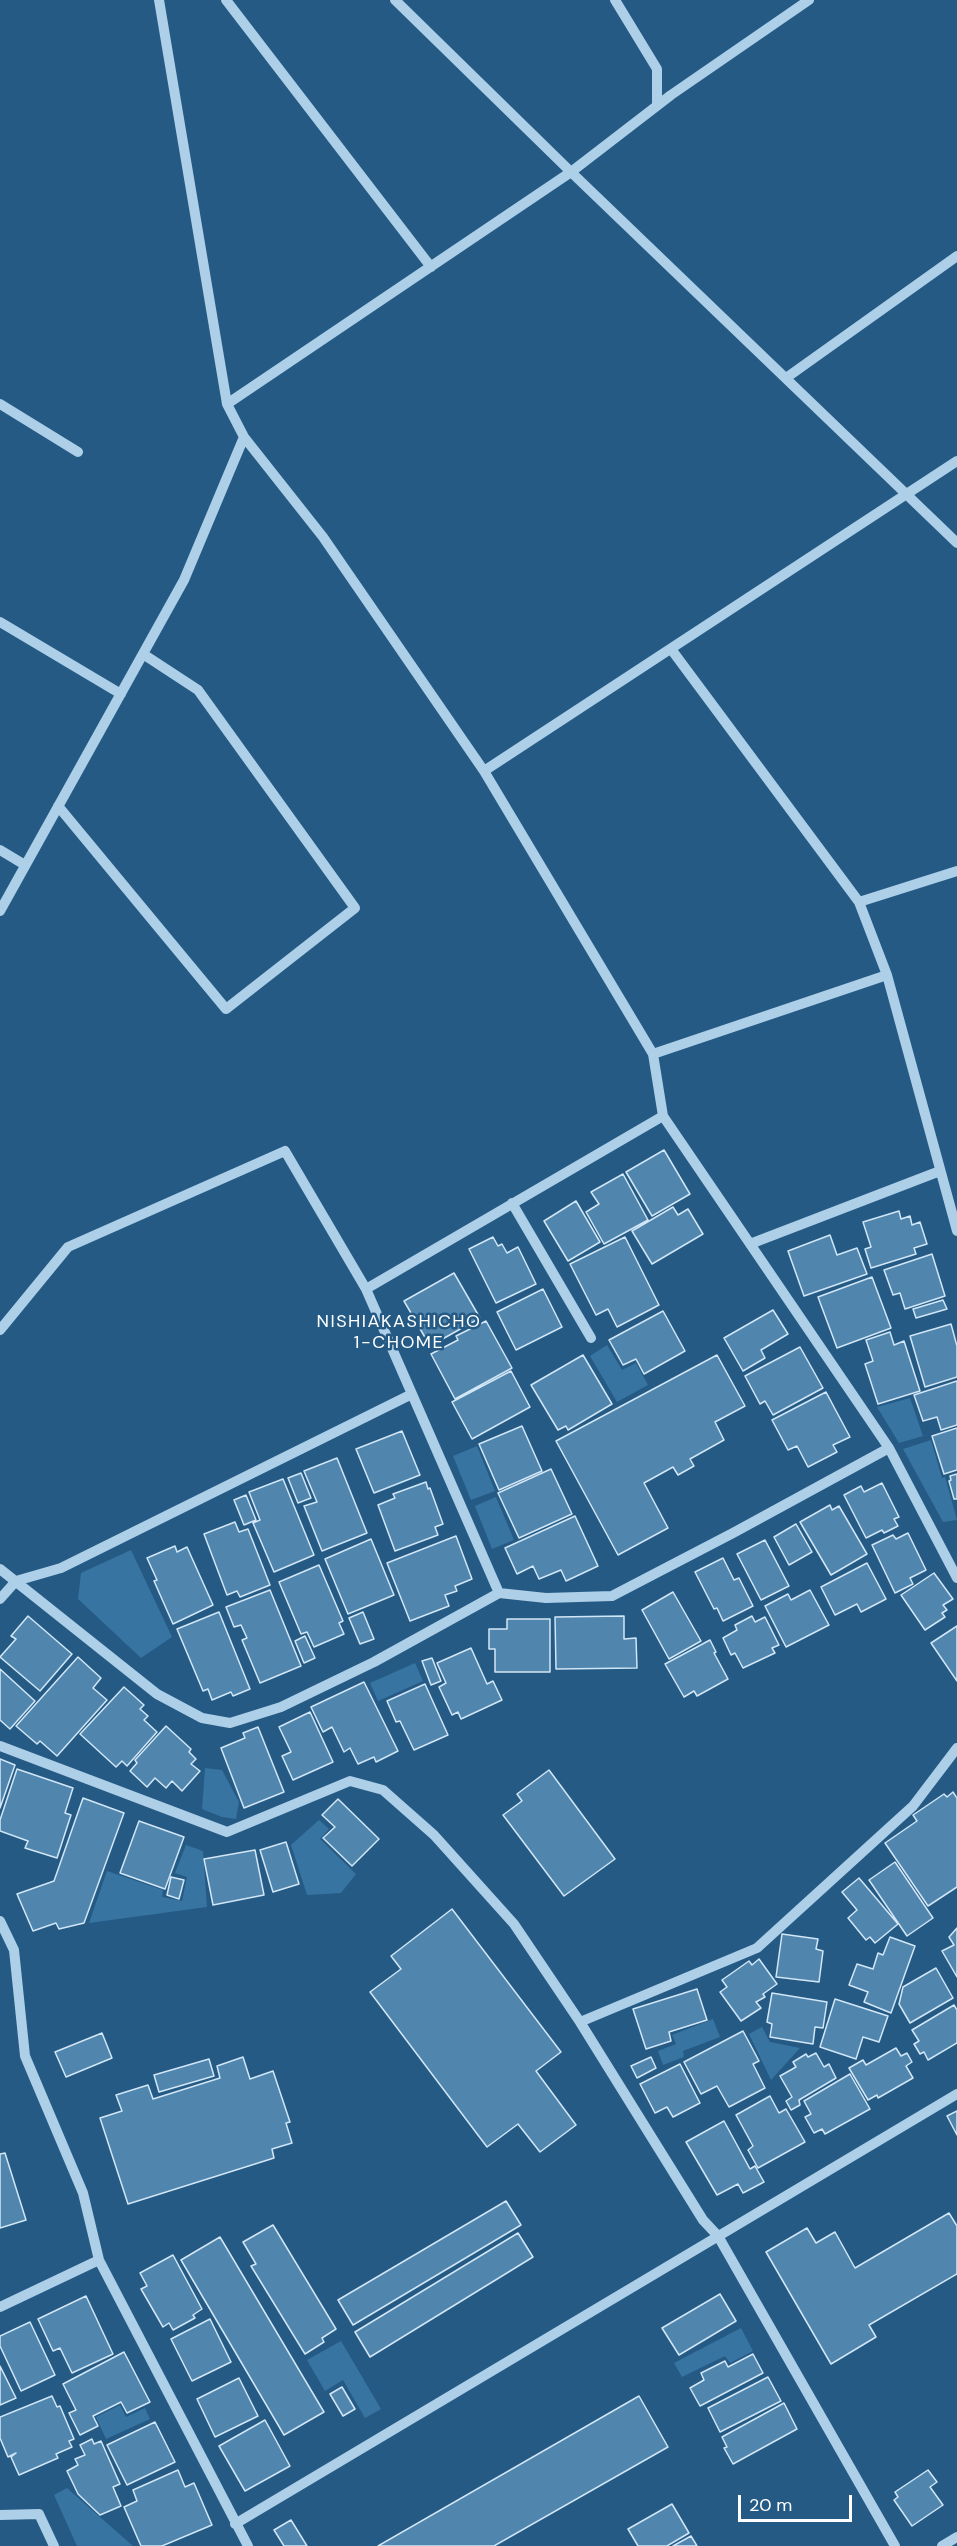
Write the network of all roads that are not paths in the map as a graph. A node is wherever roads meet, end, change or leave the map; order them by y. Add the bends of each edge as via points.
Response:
1 (159, 0) edge
2 (226, 0) edge
3 (395, 0) edge
4 (615, 0) edge
5 (809, 0) edge
6 (657, 106) junction
7 (571, 172) junction
8 (957, 256) edge
9 (431, 267) junction
10 (786, 378) junction
11 (0, 404) edge
12 (227, 404) junction
13 (244, 437) junction
14 (78, 452) dead end
15 (957, 461) edge
16 (907, 495) junction
17 (957, 543) edge
18 (0, 622) edge
19 (671, 649) junction
20 (143, 654) junction
21 (121, 694) junction
22 (484, 771) junction
23 (58, 806) junction
24 (0, 850) edge
25 (25, 865) junction
26 (957, 871) edge
27 (859, 902) junction
28 (0, 911) edge
29 (887, 975) junction
30 (653, 1054) junction
31 (663, 1116) junction
32 (940, 1171) junction
33 (512, 1203) junction
34 (957, 1231) edge
35 (750, 1244) junction
36 (366, 1289) junction
37 (0, 1330) edge
38 (591, 1338) dead end
39 (412, 1394) junction
40 (889, 1448) junction
41 (0, 1569) edge
42 (957, 1578) edge
43 (16, 1581) junction
44 (499, 1593) junction
45 (0, 1599) edge
46 (0, 1746) edge
47 (957, 1748) edge
48 (0, 1921) edge
49 (580, 2022) junction
50 (957, 2094) edge
51 (718, 2236) junction
52 (99, 2260) junction
53 (0, 2307) edge
54 (0, 2515) edge
55 (235, 2524) junction
56 (957, 2537) edge
57 (54, 2546) edge
58 (248, 2546) edge
59 (895, 2546) edge
60 (942, 2546) edge

1 - 12 street
2 - 9 street
3 - 7 street
4 - 6 street via 657,69
5 - 6 street
6 - 7 street
7 - 9 street
7 - 10 street
8 - 10 street
9 - 12 street
10 - 16 street
11 - 14 street
12 - 13 street
13 - 20 street via 184,580
13 - 22 street via 323,537
15 - 16 street
16 - 17 street
16 - 19 street
18 - 21 street
19 - 22 street
19 - 27 street
20 - 21 street
20 - 23 street via 198,690 355,908 226,1009
21 - 23 street
22 - 30 street
23 - 25 street
24 - 25 street
25 - 28 street
26 - 27 street
27 - 29 street
29 - 30 street
29 - 32 street
30 - 31 street
31 - 33 street
31 - 35 street
32 - 34 street
32 - 35 street
33 - 36 street
33 - 38 street
35 - 40 street
36 - 37 street via 285,1151 68,1247
36 - 39 street
39 - 43 street via 61,1568
39 - 44 street
40 - 42 street
40 - 44 street via 612,1596 546,1598
41 - 43 street
43 - 44 street via 158,1694 202,1718 230,1723 281,1707 374,1662
43 - 45 street
46 - 49 street via 227,1832 350,1781 382,1790 434,1835 514,1924
47 - 49 street via 913,1806 757,1948
48 - 52 street via 14,1950 25,2056 82,2193
49 - 51 street via 703,2220
50 - 51 street
51 - 55 street
51 - 59 street
52 - 53 street
52 - 55 street
54 - 57 street via 39,2514
55 - 58 street
56 - 60 street

